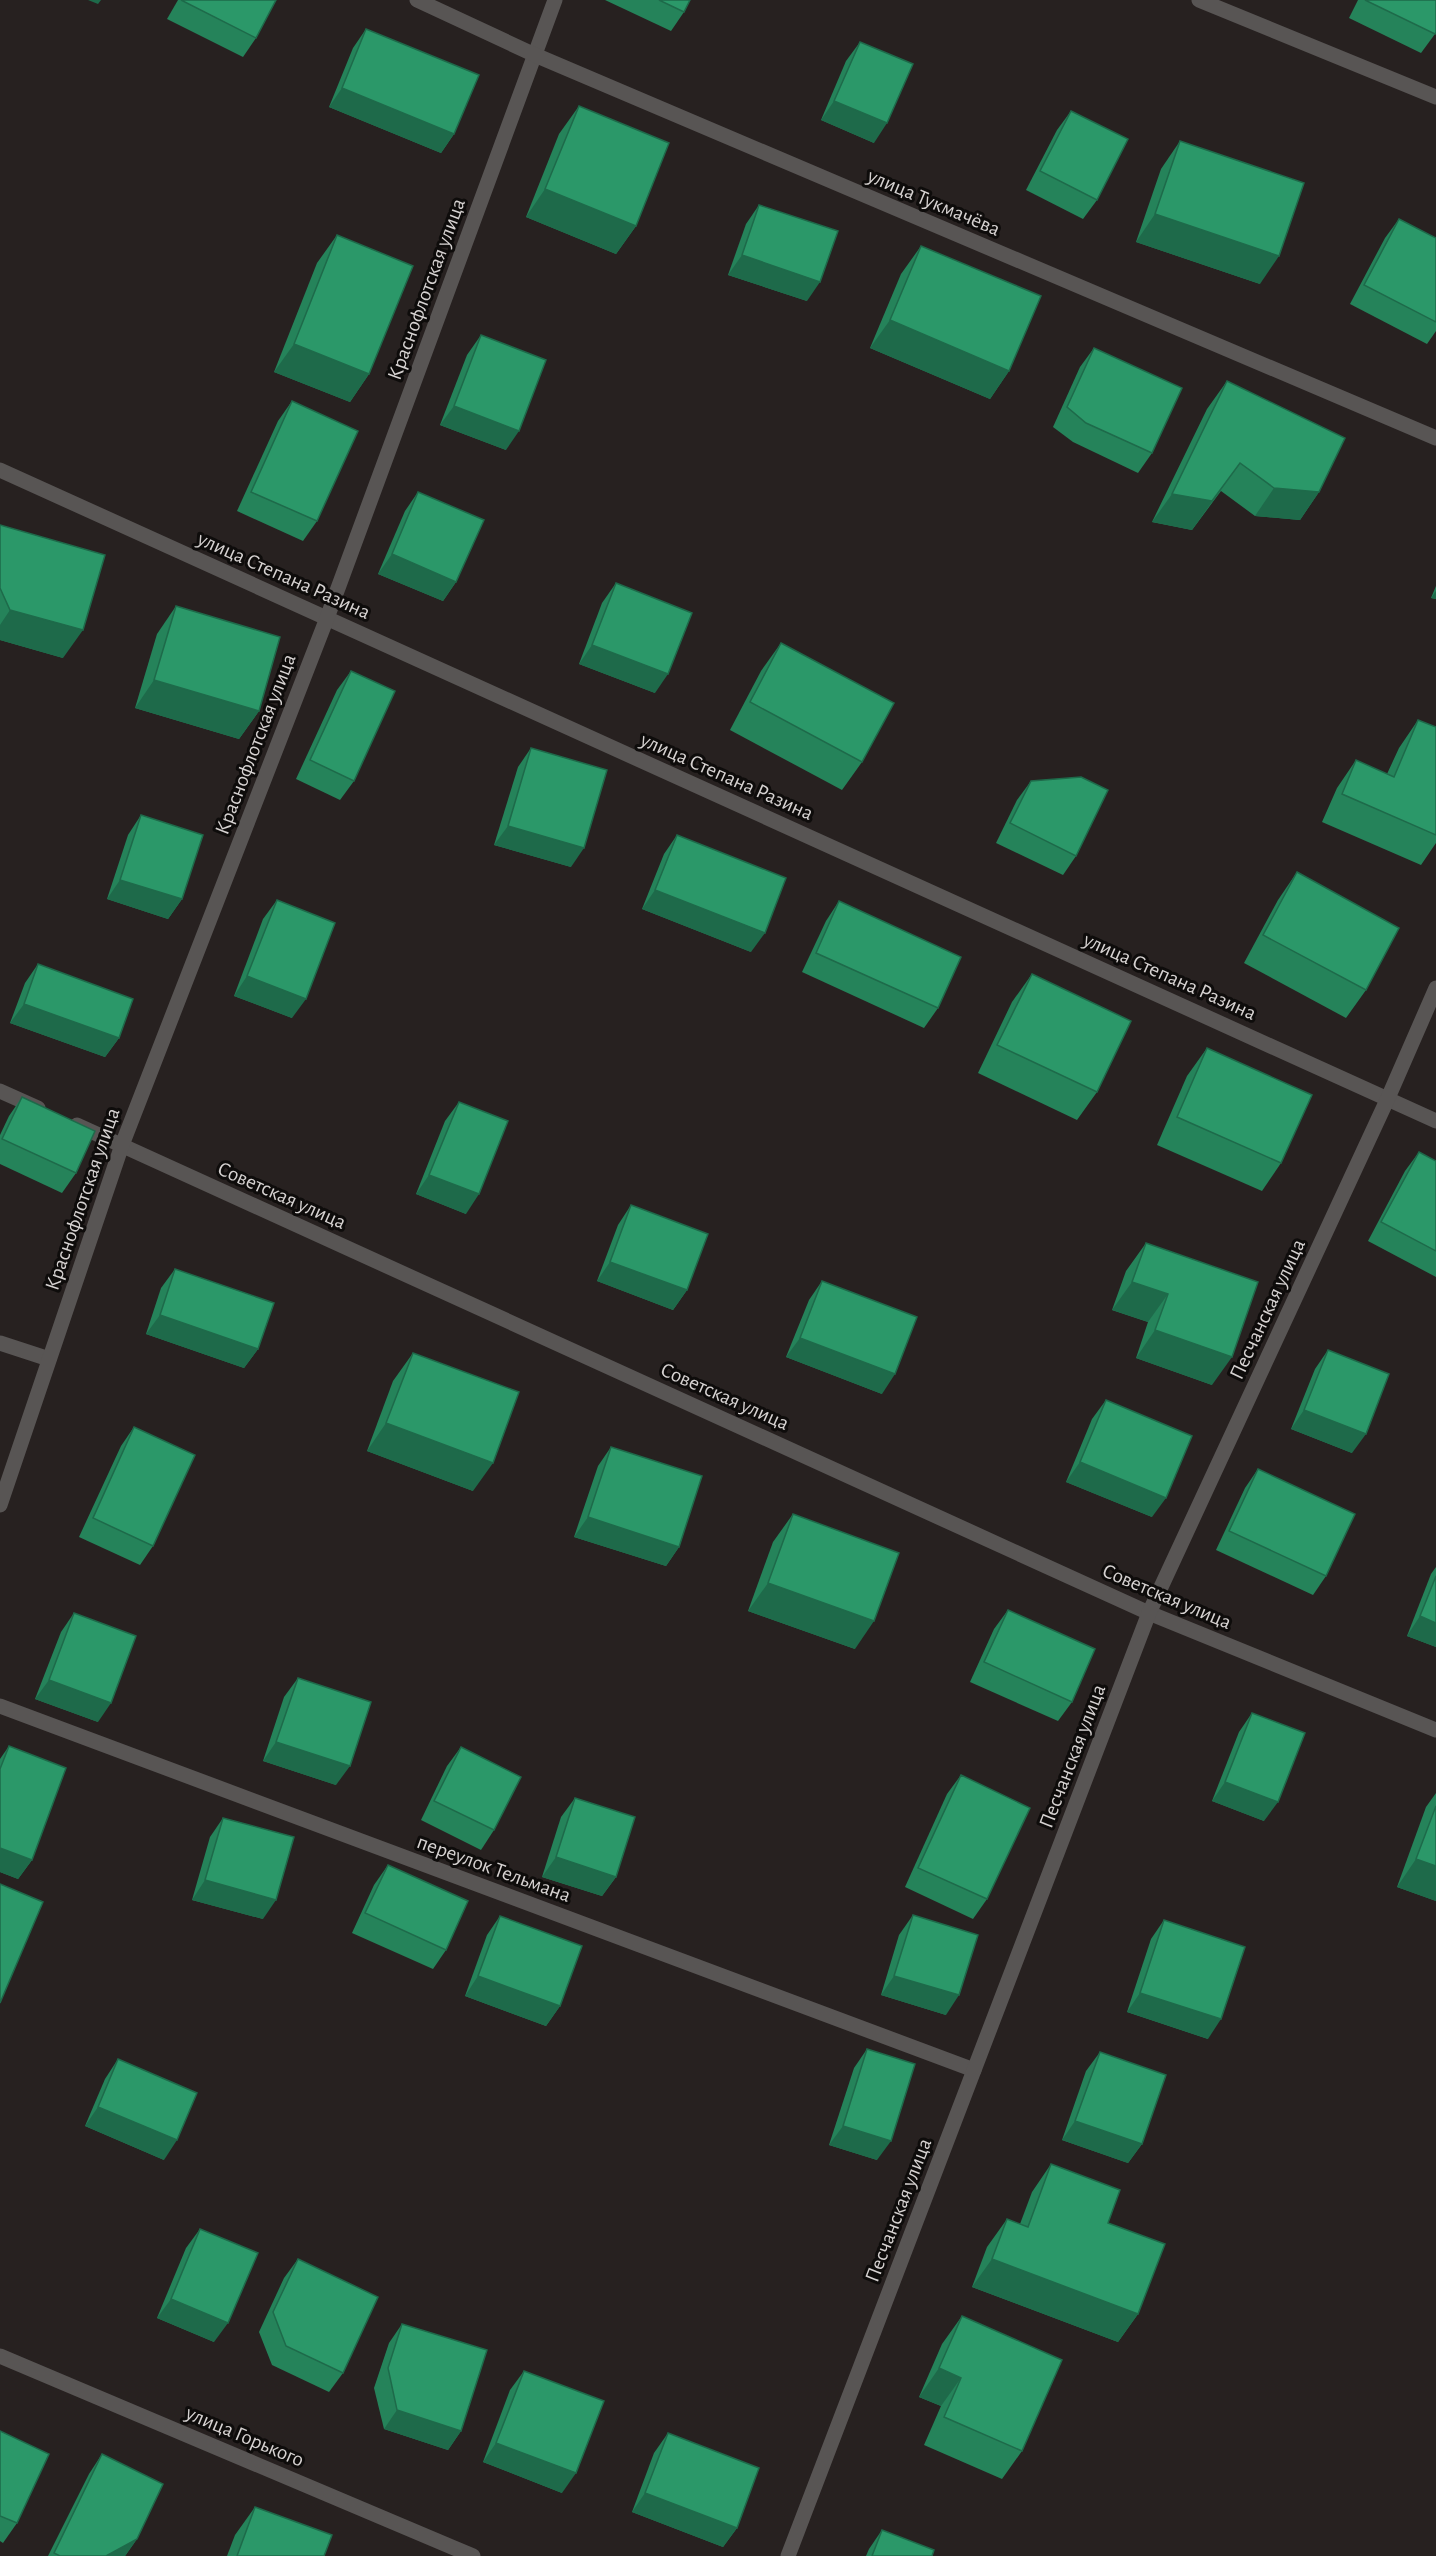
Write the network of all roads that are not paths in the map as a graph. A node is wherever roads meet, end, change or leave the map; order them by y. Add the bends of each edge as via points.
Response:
1 (417, 0) edge
2 (555, 0) edge
3 (1199, 0) edge
4 (535, 55) junction
5 (1436, 98) edge
6 (1436, 438) edge
7 (0, 470) edge
8 (327, 618) junction
9 (1436, 988) edge
10 (0, 1091) edge
11 (1388, 1098) junction
12 (1436, 1121) edge
13 (122, 1145) junction
14 (0, 1342) edge
15 (50, 1359) junction
16 (0, 1505) edge
17 (1149, 1613) junction
18 (0, 1706) edge
19 (1436, 1730) edge
20 (974, 2070) junction
21 (0, 2356) edge
22 (473, 2556) edge
23 (788, 2556) edge

1 - 4 street, улица Тукмачёва
2 - 4 street, Краснофлотская улица
3 - 5 street
4 - 6 street, улица Тукмачёва
4 - 8 street, Краснофлотская улица
7 - 8 street, улица Степана Разина
8 - 11 street, улица Степана Разина
8 - 13 street, Краснофлотская улица
9 - 11 street, Песчанская улица
10 - 13 street, Советская улица
11 - 12 street, улица Степана Разина
11 - 17 street, Песчанская улица
13 - 15 street, Краснофлотская улица
13 - 17 street, Советская улица
14 - 15 street
15 - 16 street, Краснофлотская улица
17 - 19 street, Советская улица
17 - 20 street, Песчанская улица
18 - 20 street, переулок Тельмана
20 - 23 street, Песчанская улица
21 - 22 street, улица Горького

